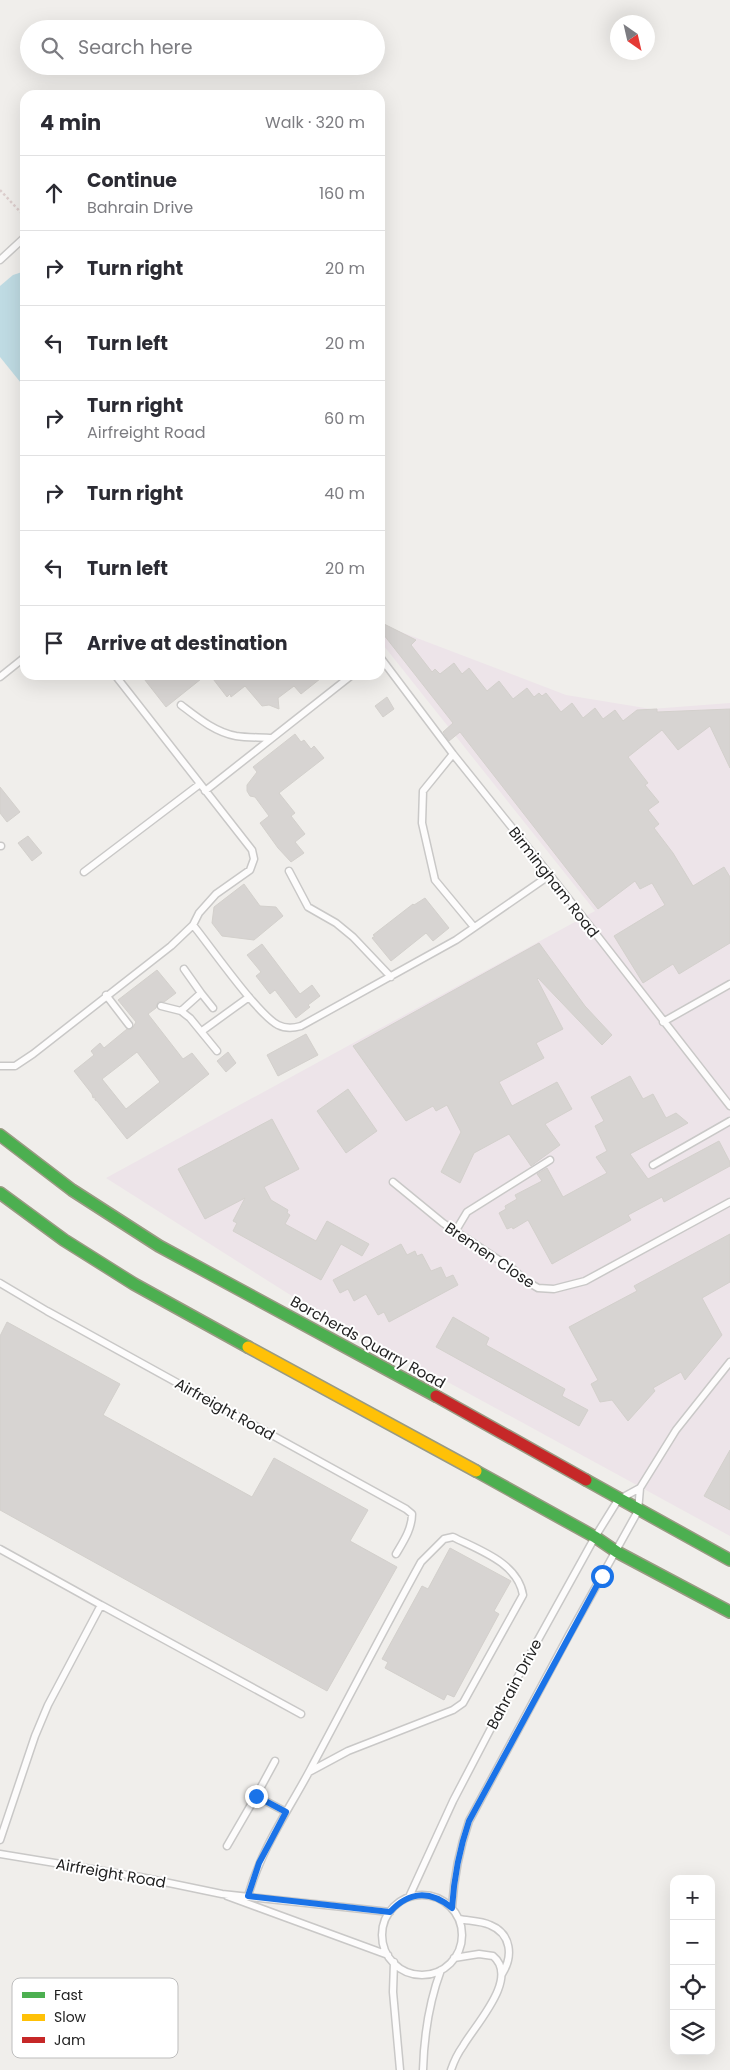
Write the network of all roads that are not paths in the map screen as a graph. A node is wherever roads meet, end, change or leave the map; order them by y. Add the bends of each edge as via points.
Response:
1 (20, 242) edge
2 (0, 260) edge
3 (20, 661) edge
4 (385, 665) edge
5 (0, 677) edge
6 (119, 680) edge
7 (346, 680) edge
8 (181, 705) dead end
9 (272, 738) junction
10 (453, 754) junction
11 (200, 784) junction
12 (205, 791) junction
13 (289, 871) dead end
14 (84, 872) dead end
15 (550, 875) junction
16 (194, 925) junction
17 (474, 927) junction
18 (184, 969) dead end
19 (391, 977) junction
20 (730, 984) edge
21 (202, 993) junction
22 (106, 995) junction
23 (249, 996) junction
24 (161, 1006) dead end
25 (213, 1008) dead end
26 (181, 1011) junction
27 (663, 1022) junction
28 (130, 1024) dead end
29 (202, 1031) junction
30 (218, 1051) dead end
31 (0, 1066) edge
32 (730, 1106) edge
33 (730, 1121) edge
34 (0, 1135) edge
35 (550, 1160) dead end
36 (653, 1165) dead end
37 (393, 1182) dead end
38 (0, 1193) edge
39 (730, 1202) edge
40 (456, 1232) junction
41 (0, 1283) edge
42 (730, 1362) edge
43 (640, 1488) junction
44 (618, 1500) junction
45 (638, 1511) junction
46 (595, 1537) junction
47 (0, 1549) edge
48 (616, 1552) junction
49 (396, 1554) dead end
50 (730, 1560) edge
51 (101, 1605) junction
52 (730, 1612) edge
53 (301, 1714) dead end
54 (275, 1761) dead end
55 (309, 1772) junction
56 (256, 1796) junction
57 (286, 1812) junction
58 (0, 1840) edge
59 (227, 1846) dead end
60 (0, 1854) edge
61 (222, 1894) junction
62 (248, 1896) junction
63 (409, 1897) junction
64 (452, 1908) junction
65 (390, 1912) junction
66 (459, 1919) junction
67 (388, 1955) junction
68 (454, 1958) junction
69 (394, 1962) junction
70 (440, 1970) junction
71 (502, 1974) junction
72 (400, 2070) edge
73 (423, 2070) edge
74 (451, 2070) edge

1 - 2 lane
3 - 5 lane
4 - 10 lane, Birmingham Road
6 - 11 lane
7 - 9 lane
8 - 9 lane via 206,724 227,733
9 - 12 lane
10 - 15 lane, Birmingham Road
10 - 17 lane via 423,791 422,823 435,880
11 - 12 lane
11 - 14 lane
12 - 16 lane via 252,850 254,860 250,870 216,894 199,913
13 - 19 lane via 308,907 336,922
15 - 17 lane
15 - 27 lane, Birmingham Road
16 - 22 lane
16 - 23 lane
17 - 19 lane
18 - 21 lane
19 - 23 lane via 296,1027 278,1025
20 - 27 lane
21 - 25 lane
21 - 26 lane
22 - 28 lane
22 - 31 lane via 15,1066
23 - 29 lane
24 - 26 lane
26 - 29 lane
27 - 32 lane, Birmingham Road
29 - 30 lane
33 - 36 lane
34 - 44 main road, Borcherds Quarry Road via 72,1190 142,1235
35 - 40 lane via 467,1212
37 - 40 lane, Bremen Close
38 - 46 main road via 64,1240 134,1284
39 - 40 lane, Bremen Close via 585,1282 554,1289 538,1288
41 - 49 lane, Airfreight Road via 406,1509 412,1514 412,1520
42 - 43 lane, Bahrain Drive via 676,1430
43 - 44 lane, Bahrain Drive
43 - 45 lane, Bahrain Drive
44 - 45 main road, Borcherds Quarry Road
44 - 46 lane, Bahrain Drive
45 - 48 lane, Bahrain Drive
45 - 50 main road, Borcherds Quarry Road
46 - 48 main road
46 - 63 lane, Bahrain Drive via 457,1793
47 - 51 lane
48 - 52 main road
48 - 64 lane, Bahrain Drive via 469,1821 456,1866
51 - 53 lane
51 - 58 lane via 38,1728
54 - 56 lane
55 - 55 lane via 348,1750 453,1710 463,1703 523,1595 512,1570 453,1537 436,1545 421,1562
55 - 57 lane
56 - 57 lane
56 - 59 lane
57 - 62 lane via 259,1863
60 - 61 lane, Airfreight Road
61 - 62 lane, Airfreight Road
61 - 67 lane, Airfreight Road
62 - 65 lane, Airfreight Road
63 - 64 lane via 432,1896
63 - 65 lane
64 - 66 lane
65 - 67 lane via 383,1933
66 - 68 lane via 462,1939
66 - 71 lane via 491,1925 506,1938 510,1954
67 - 69 lane
68 - 70 lane
68 - 71 lane via 479,1954 493,1956 501,1964
69 - 70 lane via 411,1973
69 - 72 lane via 392,1992
70 - 73 lane via 427,2023
71 - 74 lane via 495,1997 463,2045

